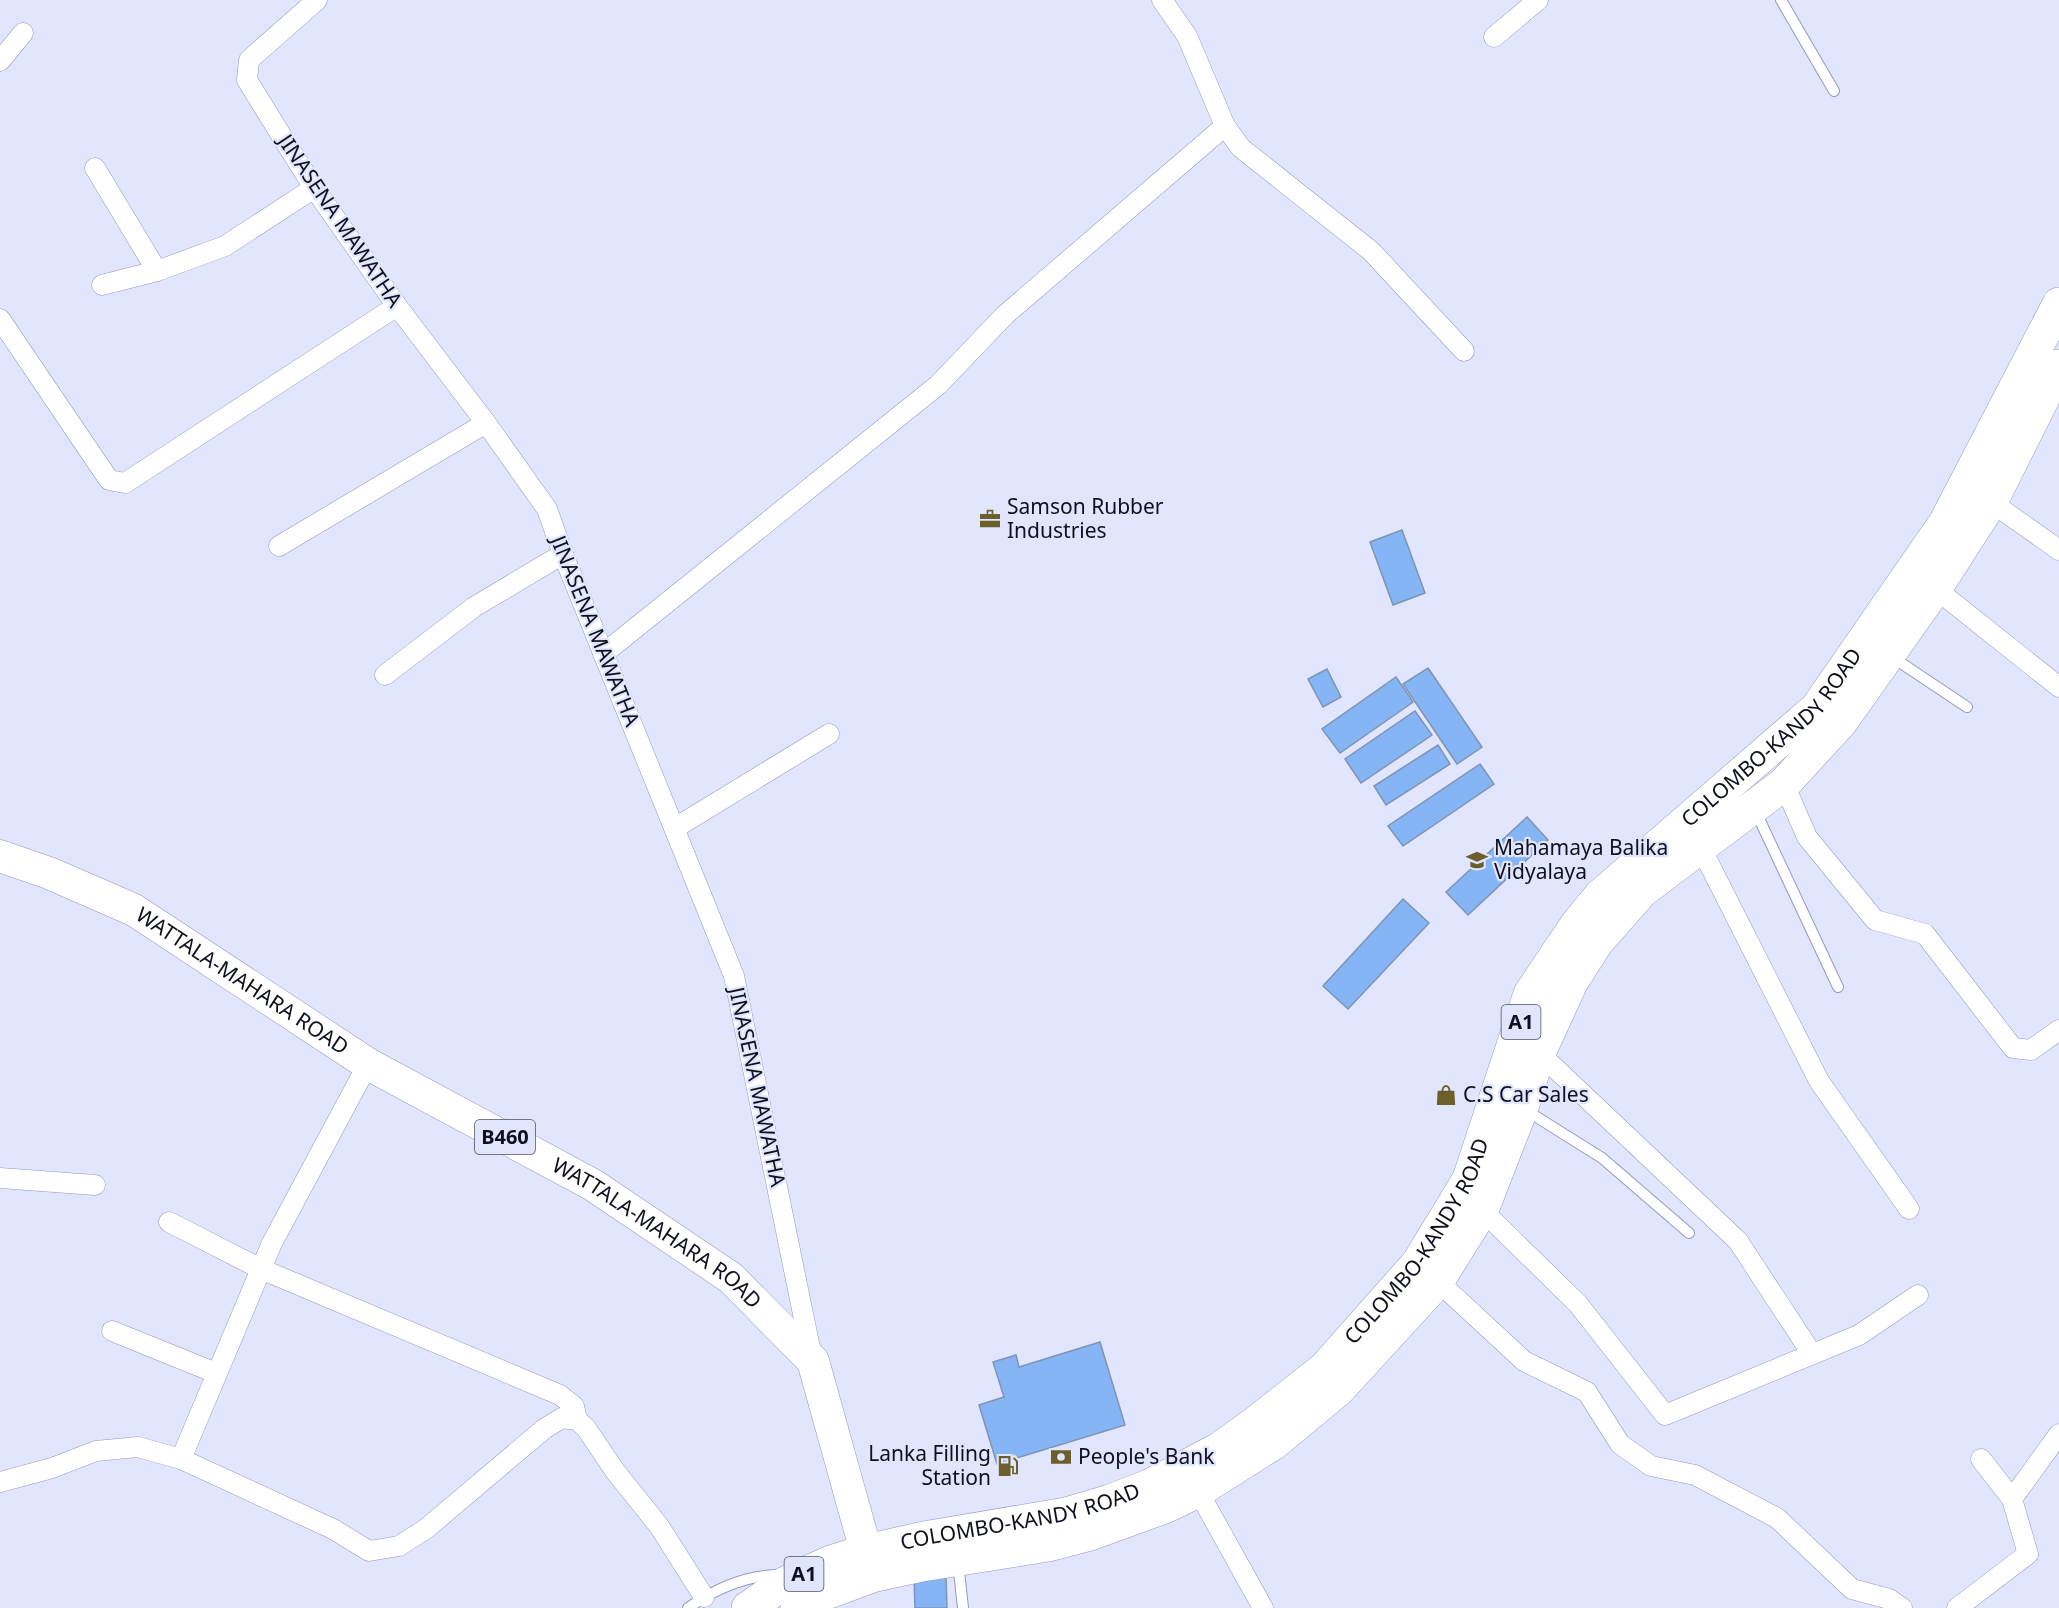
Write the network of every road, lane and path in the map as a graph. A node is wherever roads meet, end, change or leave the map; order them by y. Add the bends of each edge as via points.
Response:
1 (317, 0) edge
2 (1162, 0) edge
3 (1538, 0) edge
4 (1781, 0) edge
5 (23, 33) dead end
6 (1494, 37) dead end
7 (0, 61) edge
8 (1834, 91) dead end
9 (1225, 126) junction
10 (95, 168) dead end
11 (314, 188) junction
12 (157, 271) junction
13 (102, 285) dead end
14 (2059, 304) edge
15 (397, 306) junction
16 (0, 319) edge
17 (1464, 351) dead end
18 (2059, 366) edge
19 (486, 423) junction
20 (1991, 502) junction
21 (279, 546) dead end
22 (2059, 550) edge
23 (563, 554) junction
24 (1924, 579) junction
25 (603, 654) junction
26 (1889, 655) junction
27 (385, 675) dead end
28 (2056, 677) edge
29 (1967, 707) dead end
30 (829, 734) dead end
31 (1784, 784) junction
32 (1754, 807) junction
33 (675, 828) junction
34 (1701, 848) junction
35 (0, 856) edge
36 (1838, 987) dead end
37 (2059, 1030) edge
38 (1539, 1053) junction
39 (368, 1064) junction
40 (1522, 1107) junction
41 (0, 1178) edge
42 (95, 1185) dead end
43 (1909, 1209) dead end
44 (1482, 1210) junction
45 (169, 1222) dead end
46 (1689, 1233) dead end
47 (261, 1269) junction
48 (1428, 1273) junction
49 (1918, 1295) dead end
50 (112, 1331) dead end
51 (1812, 1354) junction
52 (813, 1361) junction
53 (216, 1373) junction
54 (577, 1420) junction
55 (2059, 1434) edge
56 (181, 1459) junction
57 (1981, 1459) dead end
58 (0, 1482) edge
59 (1198, 1491) junction
60 (2012, 1499) junction
61 (866, 1551) junction
62 (958, 1559) junction
63 (808, 1597) edge
64 (696, 1603) edge
65 (748, 1608) edge
66 (963, 1608) edge
67 (1263, 1608) edge
68 (1902, 1608) edge
69 (1957, 1608) edge

1 - 11 street, JINASENA MAWATHA via 249,60 247,80
2 - 9 street via 1187,36
3 - 6 street
4 - 8 lane
5 - 7 street
9 - 17 street via 1241,148 1371,251
9 - 25 street via 1005,315 938,385
10 - 12 street
11 - 12 street via 225,246
11 - 15 street, JINASENA MAWATHA
12 - 13 street
14 - 24 highway, COLOMBO-KANDY ROAD / A1 via 1945,524
15 - 16 street via 125,483 109,480
15 - 19 street, JINASENA MAWATHA
18 - 20 highway, COLOMBO-KANDY ROAD / A1
19 - 21 street
19 - 23 street, JINASENA MAWATHA via 548,509
20 - 22 street
20 - 24 highway, COLOMBO-KANDY ROAD / A1
23 - 25 street, JINASENA MAWATHA
23 - 27 street via 474,607
24 - 26 highway, COLOMBO-KANDY ROAD / A1
24 - 28 street
24 - 48 highway, COLOMBO-KANDY ROAD / A1 via 1817,708 1600,896 1577,924 1530,994 1469,1179
25 - 33 street, JINASENA MAWATHA
26 - 29 lane
26 - 31 highway, COLOMBO-KANDY ROAD / A1 via 1841,722
30 - 33 street
31 - 32 highway, COLOMBO-KANDY ROAD / A1
31 - 37 street via 1807,837 1875,920 1925,934 2013,1048 2031,1050
32 - 34 highway, COLOMBO-KANDY ROAD / A1
32 - 36 lane
33 - 52 street, JINASENA MAWATHA via 734,976
34 - 38 highway, COLOMBO-KANDY ROAD / A1 via 1642,891 1597,942 1571,983
34 - 43 street via 1819,1081
35 - 39 main road, WATTALA-MAHARA ROAD / B460 via 134,910
38 - 40 highway, COLOMBO-KANDY ROAD / A1
38 - 51 street via 1738,1241
39 - 47 street
39 - 52 main road, WATTALA-MAHARA ROAD / B460 via 594,1185 731,1278
40 - 44 highway, COLOMBO-KANDY ROAD / A1
40 - 46 lane via 1602,1158
41 - 42 street
44 - 48 highway, COLOMBO-KANDY ROAD / A1
44 - 51 street via 1578,1304 1665,1415
45 - 47 street
47 - 53 street
47 - 54 street via 560,1395 574,1407
48 - 59 highway, COLOMBO-KANDY ROAD / A1 via 1338,1390 1274,1443
48 - 61 highway, COLOMBO-KANDY ROAD / A1 via 1324,1368 1254,1424 1183,1469 1120,1497 1065,1514
48 - 68 street via 1524,1361 1587,1392 1620,1444 1651,1466 1695,1475 1777,1518 1852,1589 1889,1599
49 - 51 street via 1858,1335
50 - 53 street
52 - 61 main road, WATTALA-MAHARA ROAD / B460
53 - 56 street
54 - 56 street via 562,1418 544,1429 427,1528 399,1546 369,1551 333,1529
54 - 64 street via 659,1526
55 - 60 street
56 - 58 street via 138,1447 96,1451
57 - 60 street
59 - 62 highway, COLOMBO-KANDY ROAD / A1 via 1090,1534
59 - 67 street
60 - 69 street via 2028,1554
61 - 63 highway, COLOMBO-KANDY ROAD / A1 via 831,1562
62 - 63 highway, COLOMBO-KANDY ROAD / A1 via 872,1576
62 - 66 lane
63 - 64 lane via 764,1575 730,1585
63 - 65 highway, COLOMBO-KANDY ROAD / A1 via 777,1587

